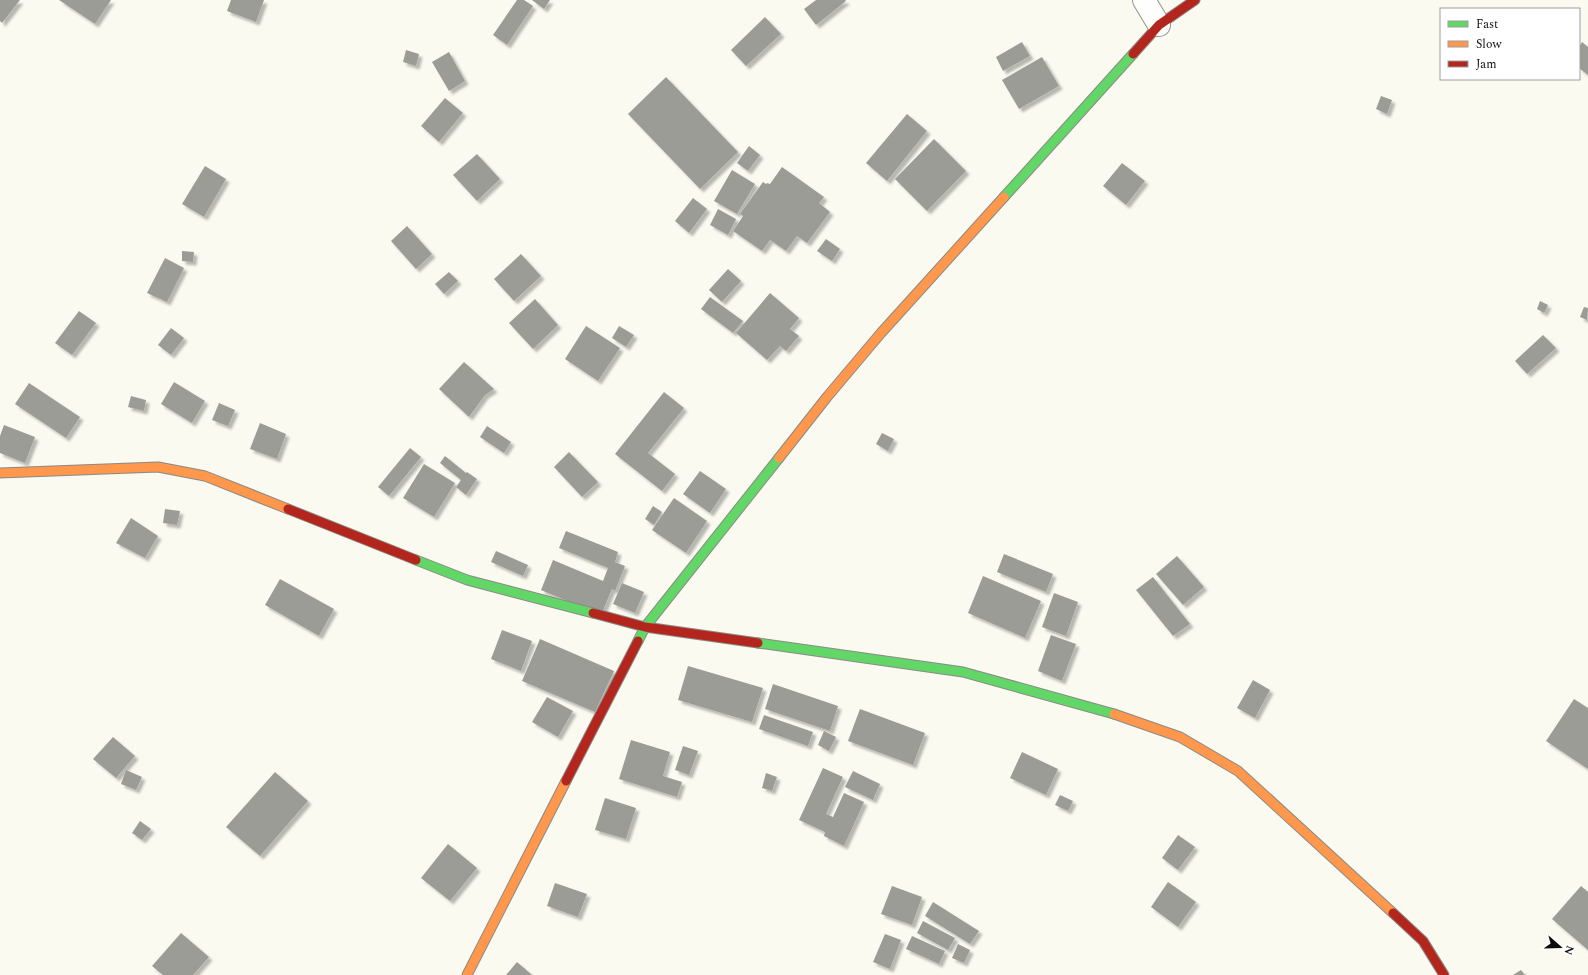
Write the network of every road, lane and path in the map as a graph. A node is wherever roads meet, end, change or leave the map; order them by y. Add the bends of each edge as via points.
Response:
1 (1144, 0) edge
2 (1195, 0) edge
3 (1160, 25) junction
4 (0, 473) edge
5 (645, 627) junction
6 (467, 975) edge
7 (1444, 975) edge

1 - 3 street
2 - 3 street
3 - 5 street via 881,333 827,397
4 - 5 street via 158,467 205,476 467,580
5 - 6 street
5 - 7 street via 963,672 1114,714 1180,737 1238,771 1423,941

